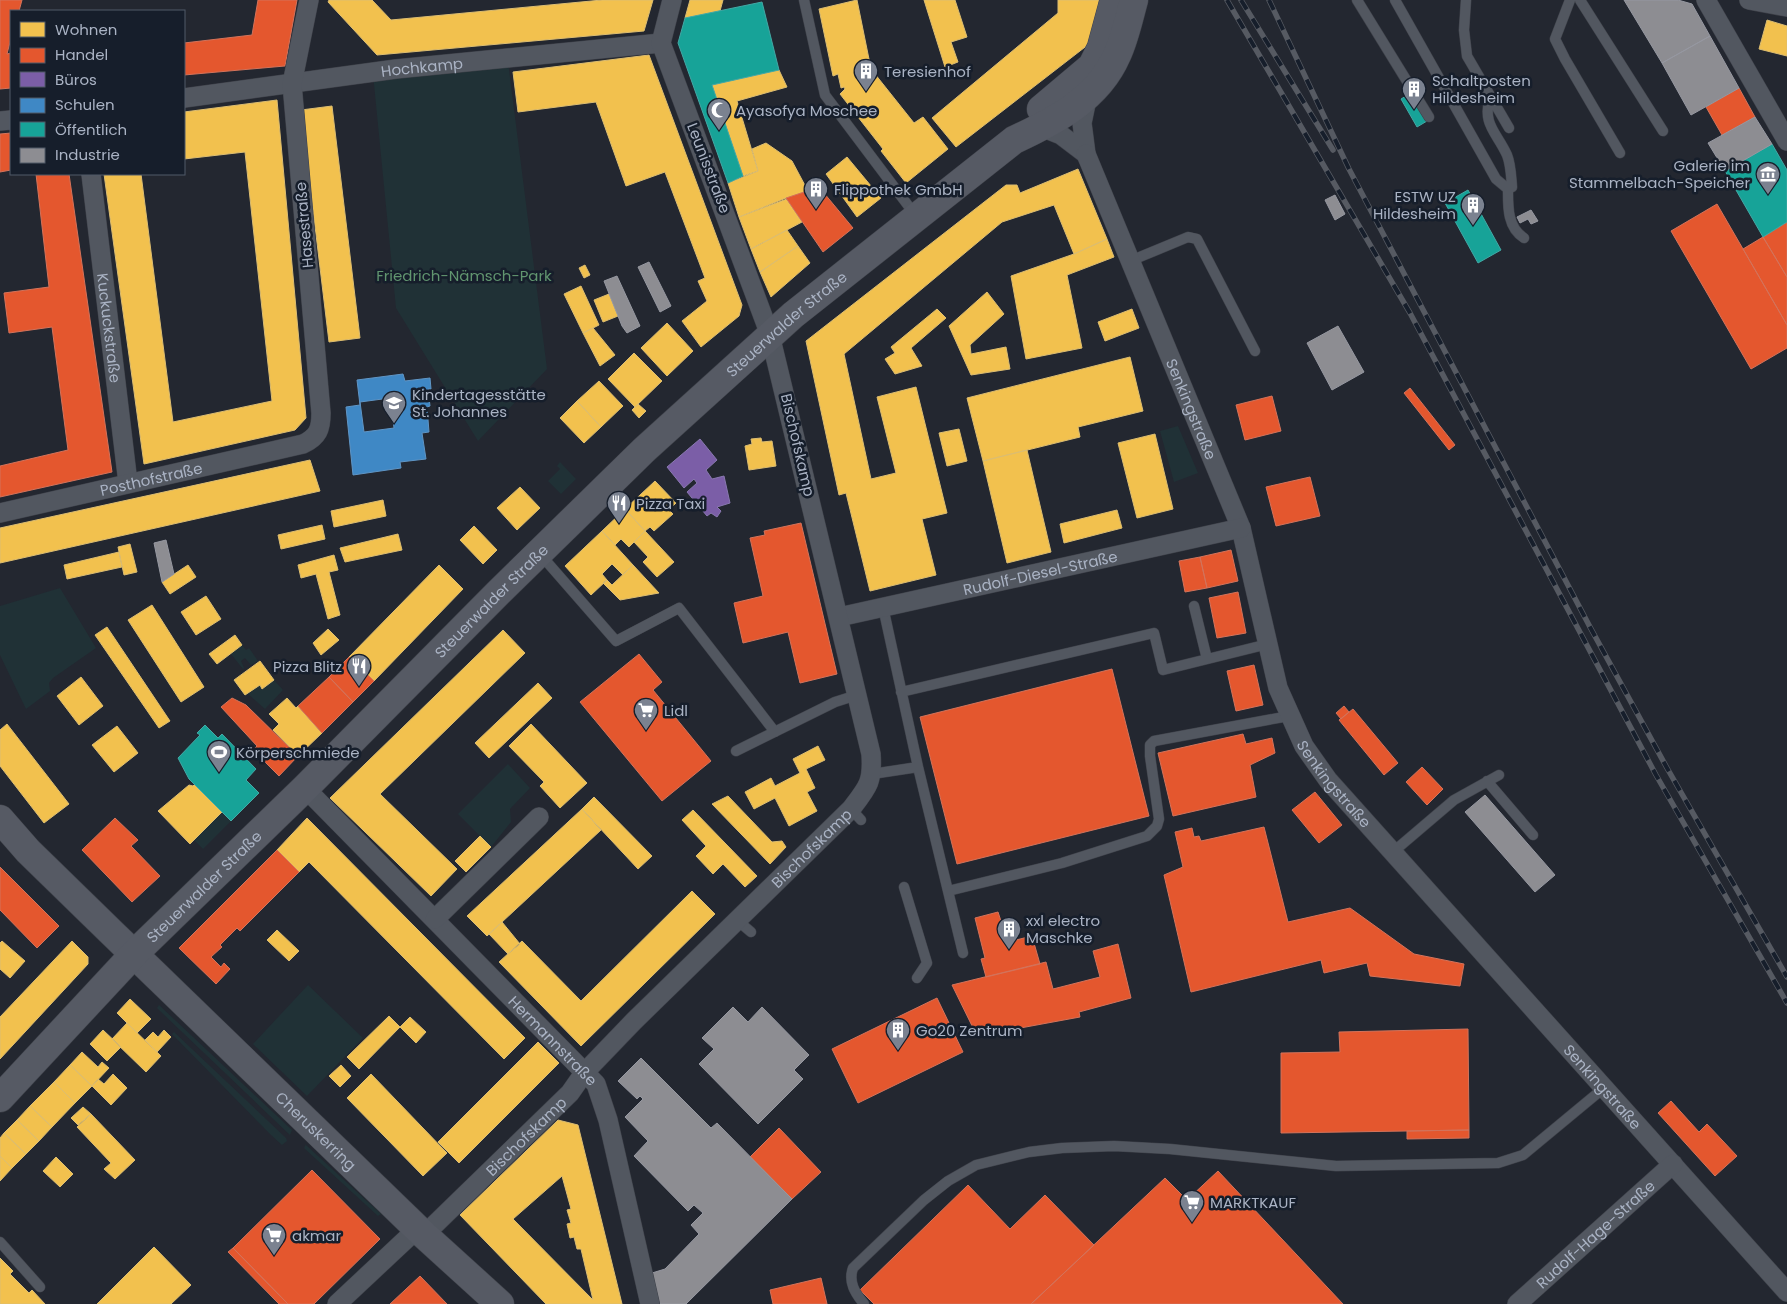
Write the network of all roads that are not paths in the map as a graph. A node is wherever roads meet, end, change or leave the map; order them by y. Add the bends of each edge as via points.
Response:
1 (309, 0) edge
2 (672, 0) edge
3 (804, 0) edge
4 (1114, 0) edge
5 (1134, 0) edge
6 (1357, 0) edge
7 (1395, 0) edge
8 (1466, 0) edge
9 (1570, 0) edge
10 (1580, 0) edge
11 (1706, 0) edge
12 (1749, 0) edge
13 (1787, 7) edge
14 (662, 43) junction
15 (292, 84) junction
16 (1490, 96) junction
17 (185, 98) edge
18 (1087, 99) junction
19 (1429, 117) dead end
20 (1041, 127) junction
21 (1509, 128) dead end
22 (1663, 131) dead end
23 (1014, 140) junction
24 (1787, 141) edge
25 (1620, 153) dead end
26 (1086, 154) junction
27 (91, 175) edge
28 (1508, 189) junction
29 (916, 216) junction
30 (1524, 238) dead end
31 (1130, 261) junction
32 (770, 335) junction
33 (1255, 351) dead end
34 (304, 444) joint
35 (128, 483) junction
36 (0, 513) edge
37 (1240, 528) junction
38 (539, 554) junction
39 (1194, 606) dead end
40 (883, 608) junction
41 (840, 617) junction
42 (1268, 644) junction
43 (1207, 659) junction
44 (901, 692) junction
45 (857, 695) junction
46 (1289, 716) junction
47 (775, 732) junction
48 (736, 751) dead end
49 (918, 767) junction
50 (872, 774) junction
51 (1499, 774) dead end
52 (1487, 781) junction
53 (305, 788) junction
54 (539, 817) dead end
55 (0, 819) edge
56 (1533, 835) dead end
57 (1393, 852) junction
58 (904, 887) dead end
59 (948, 891) junction
60 (435, 919) junction
61 (963, 953) dead end
62 (134, 954) junction
63 (917, 978) dead end
64 (584, 1073) junction
65 (1605, 1087) junction
66 (0, 1098) edge
67 (1674, 1164) junction
68 (421, 1232) junction
69 (0, 1242) edge
70 (40, 1287) dead end
71 (1787, 1292) edge
72 (337, 1304) edge
73 (500, 1304) edge
74 (650, 1304) edge
75 (864, 1304) edge
76 (1516, 1304) edge

1 - 15 street, Hasestraße
2 - 14 street
3 - 29 lane via 825,95
4 - 23 street, Steuerwalder Straße via 1101,48 1092,66 1028,120
5 - 18 street, Steuerwalder Straße via 1112,67
6 - 19 lane
7 - 28 lane via 1496,179
8 - 16 lane via 1466,48 1470,62
9 - 25 lane via 1556,38 1564,59
10 - 22 lane
11 - 24 street
12 - 13 street
14 - 15 street, Hochkamp via 405,68
14 - 32 street, Leunisstraße
15 - 17 street, Hochkamp
15 - 34 street, Hasestraße via 321,414 319,431
16 - 21 lane
16 - 28 lane via 1487,117 1507,156 1512,187
18 - 20 street, Steuerwalder Straße
18 - 26 street, Senkingstraße via 1082,123
20 - 23 street, Steuerwalder Straße
20 - 26 street via 1061,135
23 - 29 street, Steuerwalder Straße
26 - 31 street, Senkingstraße
27 - 35 street, Kuckuckstraße
28 - 30 lane via 1507,212
29 - 32 street, Steuerwalder Straße
31 - 33 lane via 1188,237 1197,239
31 - 37 street, Senkingstraße
32 - 38 street, Steuerwalder Straße via 644,450
32 - 41 street, Bischofskamp
34 - 35 street, Posthofstraße
35 - 36 street, Posthofstraße
37 - 40 street, Rudolf-Diesel-Straße
37 - 42 street, Senkingstraße
38 - 47 lane via 616,641 679,608
38 - 53 street, Steuerwalder Straße
39 - 43 lane
40 - 41 street, Rudolf-Diesel-Straße
40 - 44 lane
41 - 45 street, Bischofskamp
42 - 43 lane
42 - 46 street, Senkingstraße via 1278,688
43 - 44 lane via 1162,670 1154,633
44 - 49 lane
45 - 47 lane via 835,702
45 - 50 street, Bischofskamp via 871,754
46 - 57 street, Senkingstraße via 1304,746 1328,780
46 - 59 lane via 1154,741 1150,745 1150,756 1159,819 1146,836 1062,863
47 - 48 lane
49 - 50 lane
49 - 59 lane
50 - 64 street, Bischofskamp via 856,815 745,927 634,1020
51 - 52 lane
52 - 56 lane
52 - 57 lane via 1454,800
53 - 60 street, Hermannstraße
53 - 62 street, Steuerwalder Straße
54 - 60 street
55 - 62 street, Cheruskerring via 28,851
57 - 65 street, Senkingstraße
58 - 63 lane via 927,963
59 - 61 lane
60 - 64 street, Hermannstraße
62 - 66 street, Steuerwalder Straße
62 - 68 street, Cheruskerring
64 - 68 street, Bischofskamp via 570,1093
64 - 74 street, Hermannstraße via 596,1084 602,1097
65 - 67 street, Senkingstraße
65 - 75 lane via 1523,1155 1498,1163 1336,1166 1114,1146 1012,1155 962,1172 936,1190 853,1268 852,1287
67 - 71 street, Senkingstraße
67 - 76 street, Rudolf-Hage-Straße
68 - 72 street, Bischofskamp
68 - 73 street, Cheruskerring
69 - 70 lane

